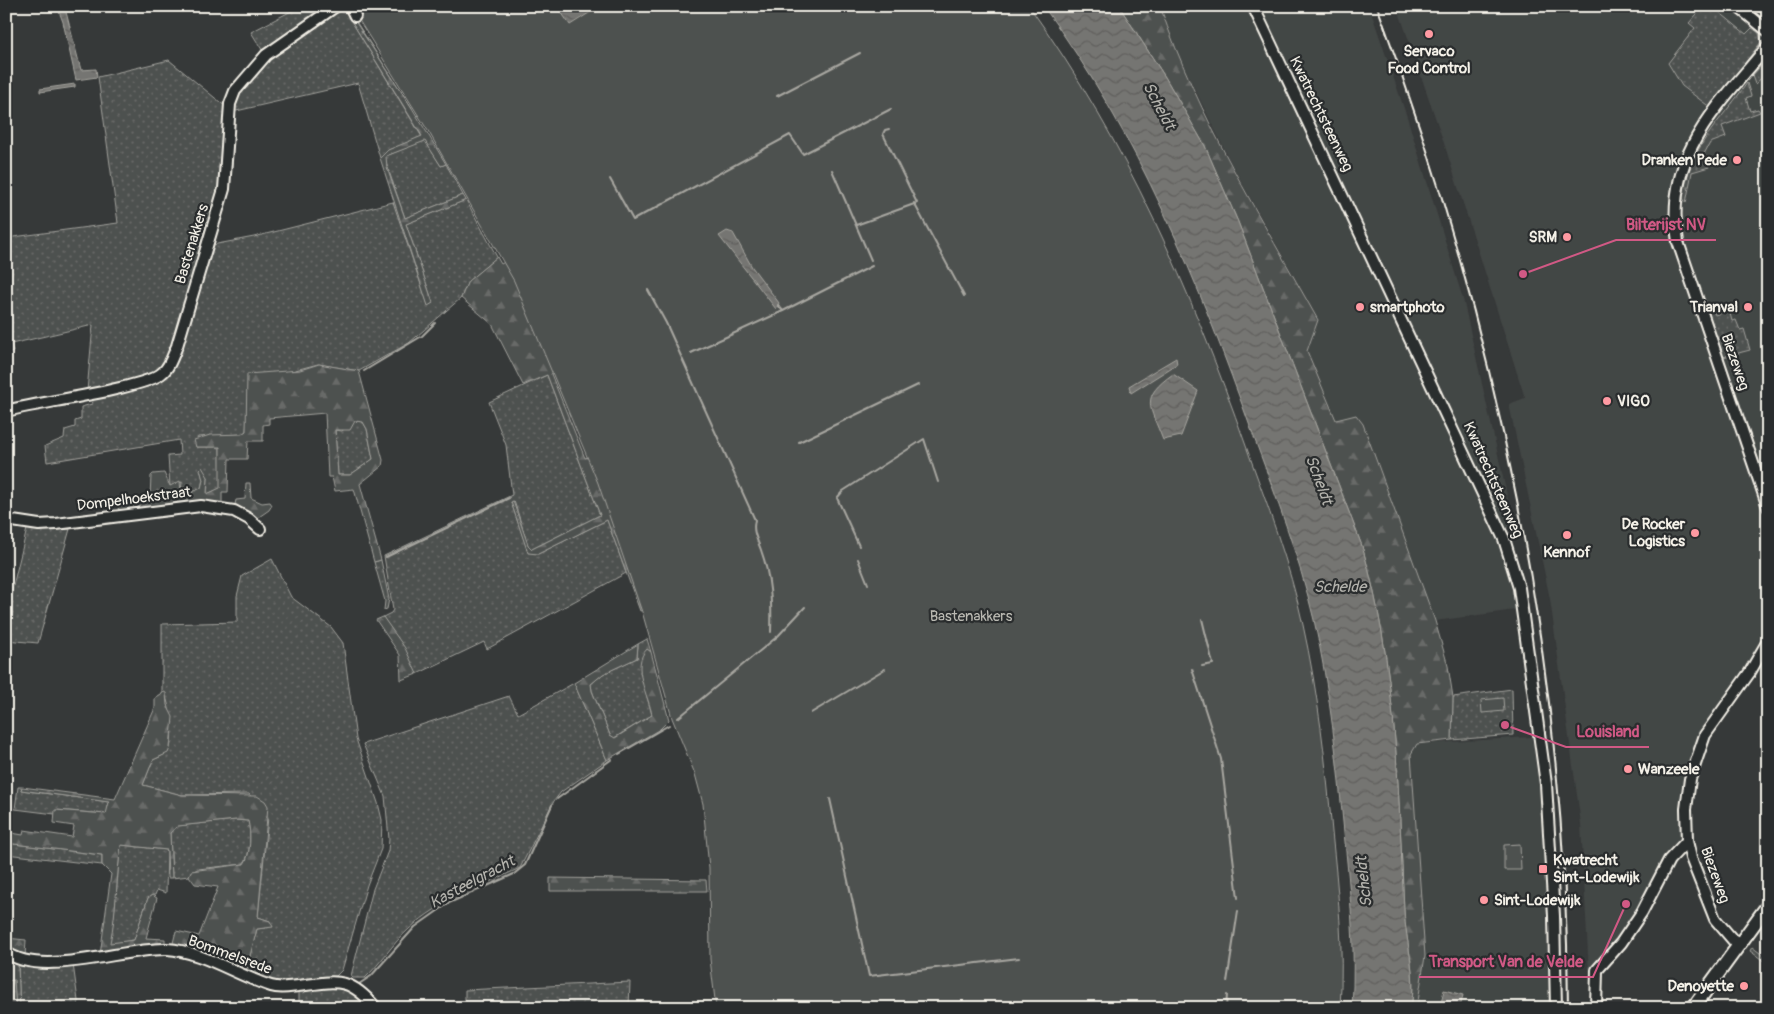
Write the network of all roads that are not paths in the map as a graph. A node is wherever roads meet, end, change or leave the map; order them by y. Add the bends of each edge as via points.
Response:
1 (336, 6) edge
2 (350, 6) edge
3 (1252, 6) edge
4 (1736, 6) edge
5 (355, 16) dead end
6 (1768, 31) edge
7 (1768, 46) edge
8 (6, 411) edge
9 (1768, 507) edge
10 (6, 520) edge
11 (260, 529) dead end
12 (1768, 641) edge
13 (1687, 841) junction
14 (1768, 905) edge
15 (1741, 942) junction
16 (6, 952) edge
17 (376, 1008) edge
18 (1556, 1008) edge
19 (1596, 1008) edge
20 (1693, 1008) edge

1 - 8 street, Bastenakkers via 266,55 234,91 230,104 224,190 177,346 162,374 132,384
2 - 5 street
3 - 18 street, Kwatrechtsteenweg via 1451,422 1511,559 1519,588 1546,784
4 - 6 street
7 - 9 street, Biezeweg via 1715,110 1687,154 1677,186 1676,202 1678,242
10 - 11 street, Dompelhoekstraat via 56,524 201,506 234,511
12 - 13 street, Biezeweg via 1701,744 1690,779 1686,809
13 - 15 street, Biezeweg via 1715,919
13 - 19 street via 1669,860 1642,912 1621,943 1597,970
14 - 15 main road
15 - 20 main road
16 - 17 street, Bommelsrede via 29,961 53,961 170,949 232,969 272,987 349,984 362,991

